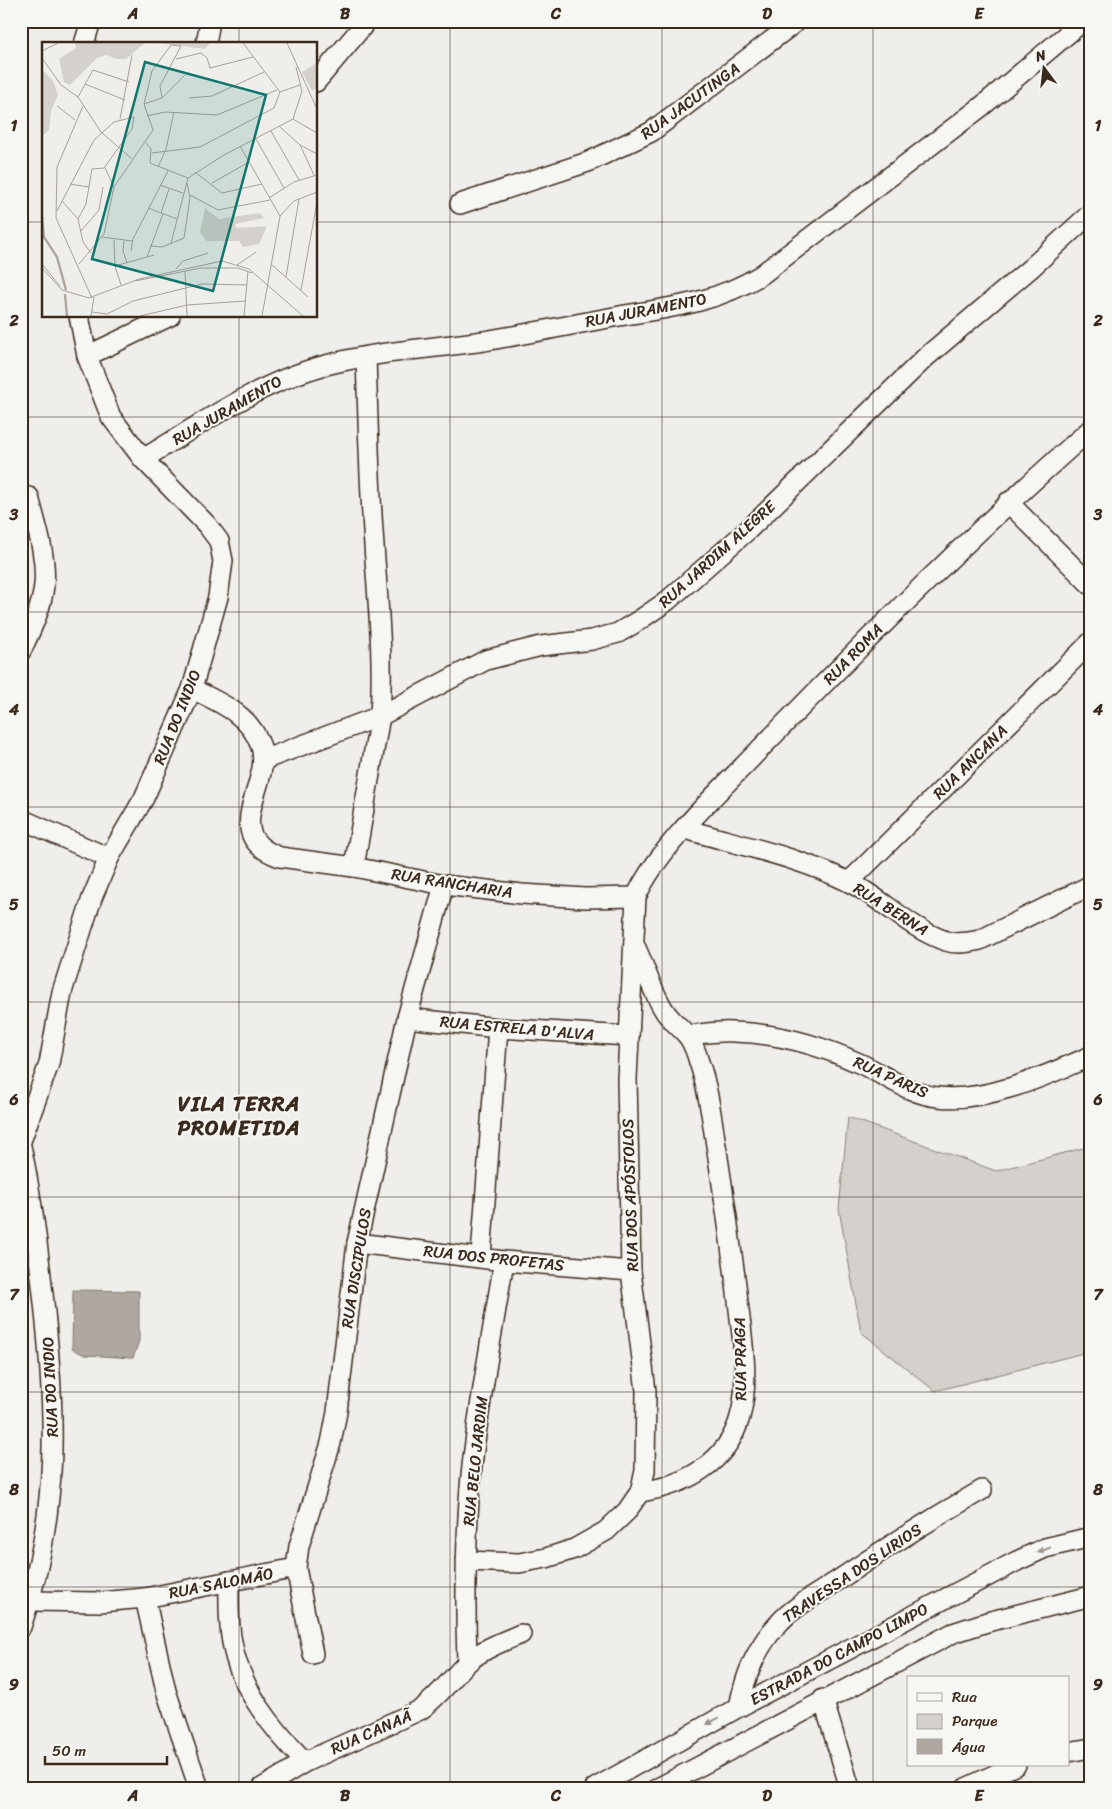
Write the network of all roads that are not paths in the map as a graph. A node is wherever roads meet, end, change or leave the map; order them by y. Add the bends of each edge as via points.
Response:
1 (92, 21) edge
2 (210, 21) edge
3 (367, 21) edge
4 (797, 21) edge
5 (1083, 21) edge
6 (85, 42) edge
7 (206, 42) edge
8 (318, 80) edge
9 (460, 204) dead end
10 (1091, 212) edge
11 (79, 318) edge
12 (166, 318) edge
13 (87, 356) junction
14 (366, 357) junction
15 (1091, 429) edge
16 (143, 459) junction
17 (25, 498) edge
18 (1008, 502) junction
19 (1091, 585) edge
20 (1091, 642) edge
21 (21, 651) edge
22 (192, 690) junction
23 (380, 716) junction
24 (263, 760) junction
25 (21, 819) edge
26 (685, 829) junction
27 (109, 858) junction
28 (354, 867) junction
29 (849, 882) junction
30 (444, 885) junction
31 (1091, 885) edge
32 (636, 897) junction
33 (634, 945) junction
34 (407, 1018) junction
35 (498, 1028) junction
36 (687, 1035) junction
37 (628, 1036) junction
38 (1091, 1056) edge
39 (21, 1142) edge
40 (21, 1146) edge
41 (357, 1243) junction
42 (481, 1256) junction
43 (504, 1260) junction
44 (631, 1271) junction
45 (982, 1490) dead end
46 (640, 1492) junction
47 (1091, 1537) edge
48 (466, 1561) junction
49 (296, 1568) junction
50 (229, 1581) junction
51 (1091, 1596) edge
52 (146, 1598) junction
53 (30, 1601) junction
54 (21, 1627) edge
55 (521, 1634) dead end
56 (313, 1654) dead end
57 (467, 1663) junction
58 (823, 1699) junction
59 (739, 1707) junction
60 (1091, 1748) edge
61 (1070, 1752) edge
62 (305, 1762) junction
63 (1014, 1766) edge
64 (199, 1788) edge
65 (262, 1788) edge
66 (595, 1788) edge
67 (658, 1788) edge
68 (850, 1788) edge
69 (966, 1788) edge

1 - 6 street
2 - 7 street
3 - 8 street
4 - 9 street, RUA JACUTINGA via 651,132 588,162
5 - 14 street, RUA JURAMENTO via 981,106 768,269 737,289 677,306 487,340
10 - 23 street, RUA JARDIM ALEGRE via 926,357 749,529 667,601 618,633 486,660
11 - 13 street, RUA DO INDIO
12 - 13 street
13 - 16 street, RUA DO INDIO via 111,417
14 - 16 street, RUA JURAMENTO via 288,376
14 - 23 street via 382,659
15 - 18 street, RUA ROMA
16 - 22 street, RUA DO INDIO via 207,524 219,541 223,561 218,597
17 - 21 street via 44,561 44,585 33,626
18 - 19 street
18 - 26 street, RUA ROMA via 889,617
20 - 29 street, RUA ANCANA
22 - 24 street via 224,704 242,718 254,733
22 - 27 street, RUA DO INDIO via 144,798
23 - 24 street, RUA JARDIM ALEGRE
23 - 28 street
24 - 28 street, RUA RANCHARIA via 250,809 256,842 280,857
25 - 27 street
26 - 29 street, RUA BERNA
26 - 32 street, RUA ROMA via 649,874
27 - 39 street, RUA DO INDIO via 69,966 49,1064
28 - 30 street, RUA RANCHARIA
29 - 31 street, RUA BERNA via 928,933 948,942 964,943 980,940
30 - 32 street, RUA RANCHARIA via 531,895
30 - 34 street, RUA DISCIPULOS
32 - 33 street, RUA DOS APÓSTOLOS
33 - 36 street via 664,1011
33 - 37 street, RUA DOS APÓSTOLOS
34 - 35 street, RUA ESTRELA D'ALVA
34 - 41 street, RUA DISCIPULOS
35 - 37 street, RUA ESTRELA D'ALVA
35 - 42 street
36 - 38 street, RUA PARIS via 732,1032 795,1041 833,1052 916,1092 938,1097 969,1096 1001,1089 1050,1074
36 - 46 street, RUA PRAGA via 699,1062 724,1193 742,1334 744,1392 739,1418 714,1460 680,1483
37 - 44 street, RUA DOS APÓSTOLOS
40 - 53 street, RUA DO INDIO via 32,1202 45,1308 54,1456 49,1515
41 - 42 street, RUA DOS PROFETAS
41 - 49 street, RUA DISCIPULOS via 337,1412 299,1546
42 - 43 street, RUA DOS PROFETAS
43 - 44 street, RUA DOS PROFETAS
43 - 48 street, RUA BELO JARDIM via 479,1411
44 - 46 street, RUA DOS APÓSTOLOS via 647,1418 645,1471
45 - 59 street, TRAVESSA DOS LIRIOS via 878,1553 780,1621 752,1662
46 - 48 street via 627,1511 606,1531 574,1549 520,1563
47 -> 59 street, ESTRADA DO CAMPO LIMPO via 1045,1548 1018,1561
48 - 57 street, RUA BELO JARDIM
49 - 50 street, RUA SALOMÃO
49 - 56 street, RUA DISCIPULOS
50 - 52 street, RUA SALOMÃO
50 - 62 street via 228,1615 232,1644 241,1672 265,1717
51 - 58 street, ESTRADA DO CAMPO LIMPO via 953,1633
52 - 53 street, RUA SALOMÃO via 100,1602
52 - 64 street via 166,1691
53 - 54 street, RUA DO INDIO
55 - 57 street, RUA CANAÃ via 480,1653
57 - 62 street, RUA CANAÃ via 434,1700 420,1710
58 - 67 street, ESTRADA DO CAMPO LIMPO
58 - 68 street
59 -> 66 street, ESTRADA DO CAMPO LIMPO
60 - 61 street
62 - 65 street, RUA CANAÃ
63 - 69 street

